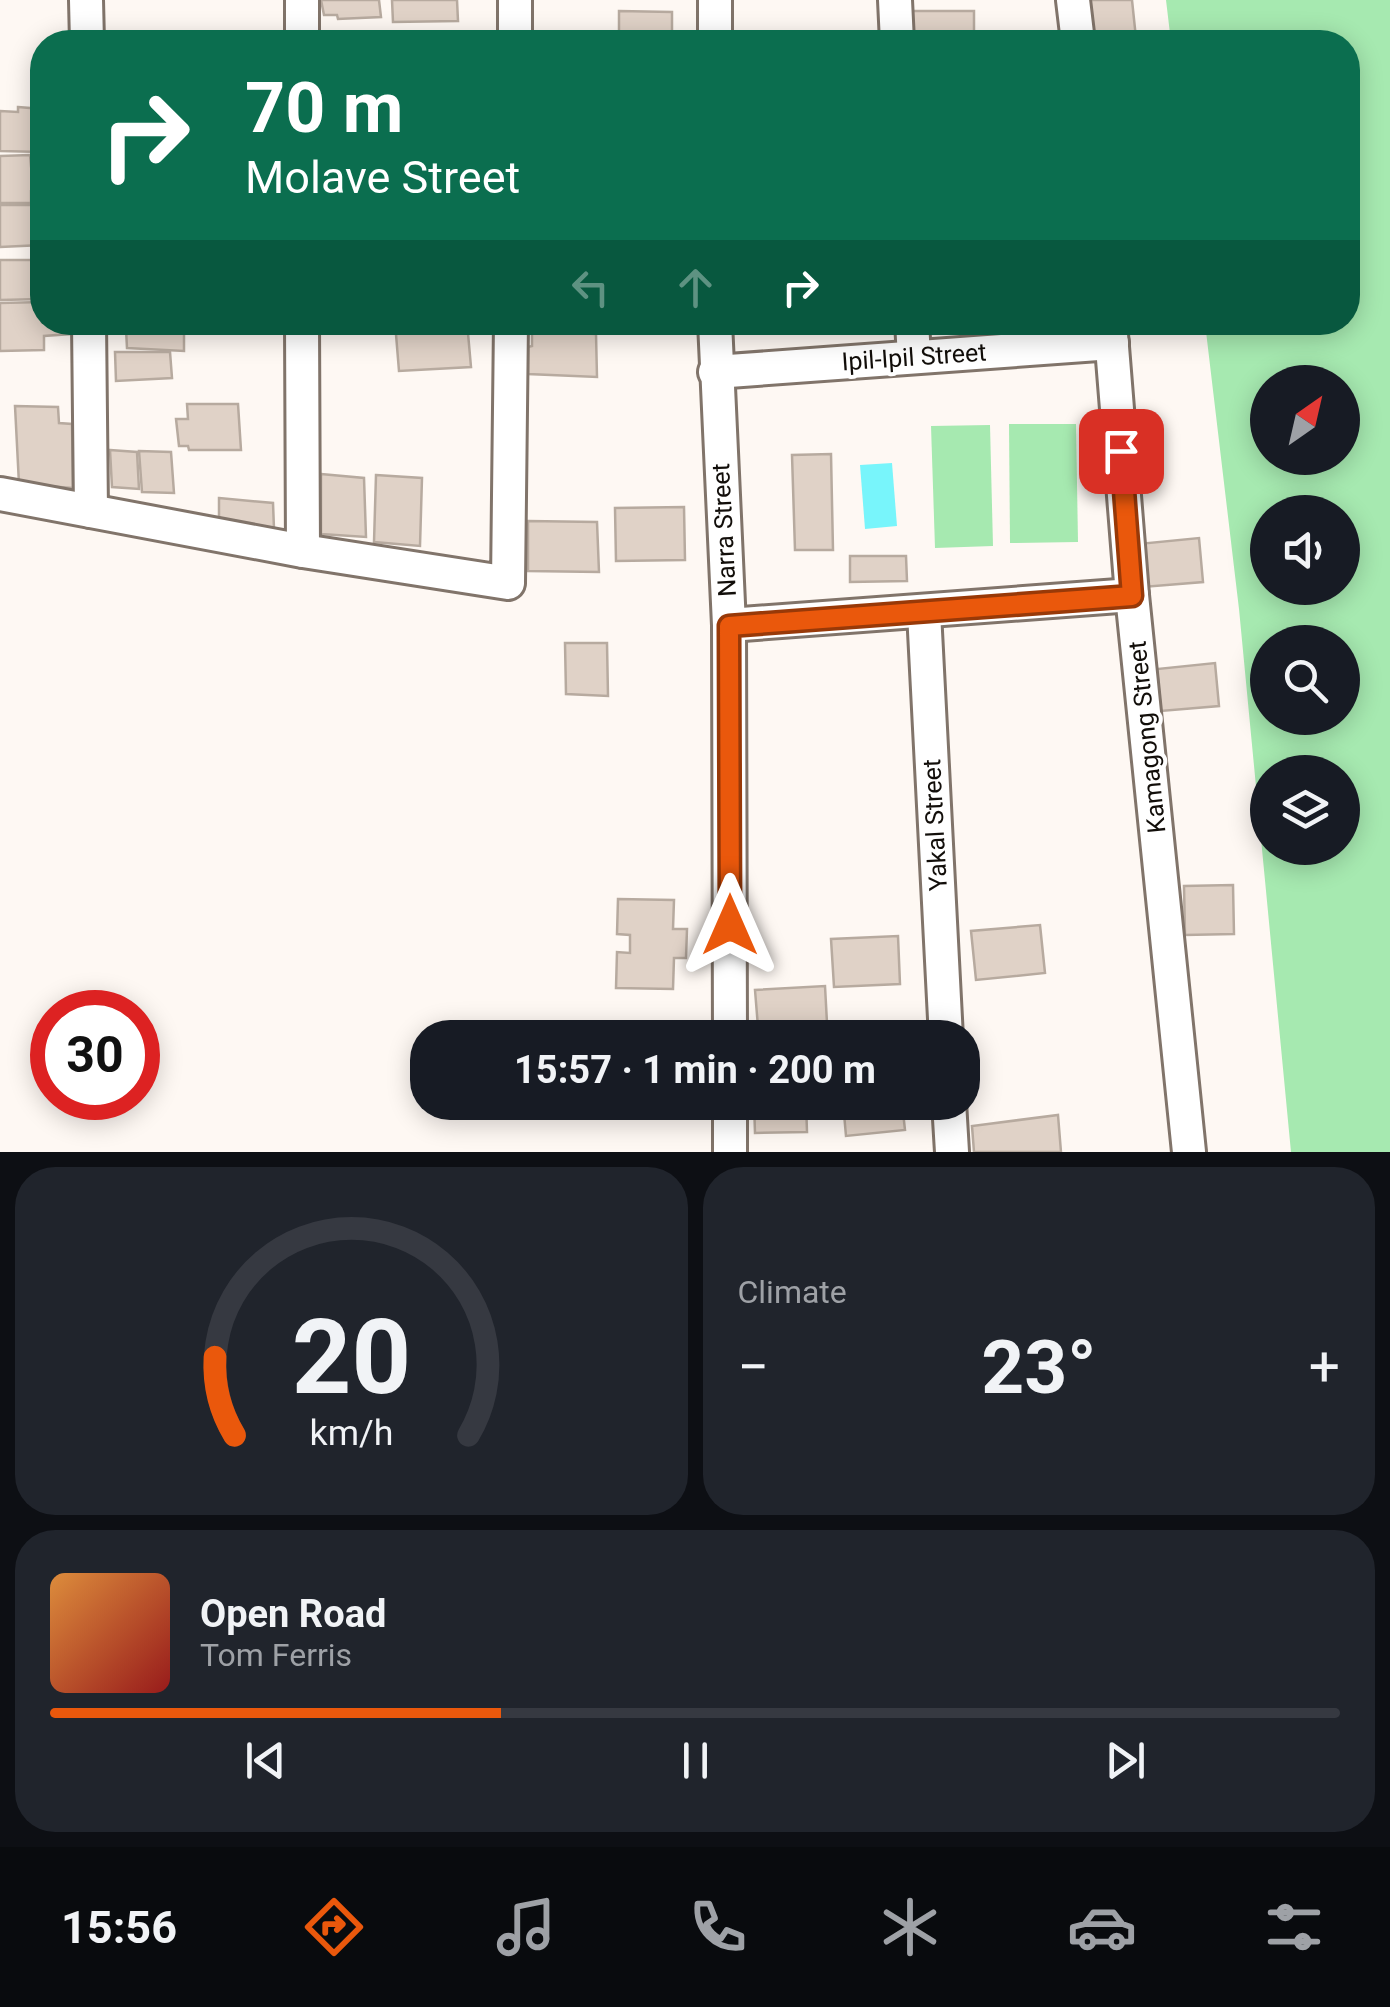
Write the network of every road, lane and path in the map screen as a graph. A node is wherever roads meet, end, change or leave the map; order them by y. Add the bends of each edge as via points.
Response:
1 (86, 0) edge
2 (302, 0) edge
3 (515, 0) edge
4 (715, 0) edge
5 (895, 0) edge
6 (1073, 0) edge
7 (87, 30) edge
8 (302, 30) edge
9 (515, 30) edge
10 (715, 30) edge
11 (896, 30) edge
12 (1077, 30) edge
13 (89, 335) edge
14 (302, 335) edge
15 (512, 335) edge
16 (715, 335) edge
17 (913, 335) edge
18 (1095, 335) edge
19 (1111, 335) edge
20 (914, 357) junction
21 (715, 372) junction
22 (0, 494) edge
23 (90, 511) junction
24 (302, 551) junction
25 (1132, 596) junction
26 (924, 612) junction
27 (729, 626) junction
28 (730, 1020) edge
29 (945, 1020) edge
30 (730, 1120) edge
31 (951, 1120) edge
32 (730, 1152) edge
33 (952, 1152) edge
34 (1189, 1152) edge

1 - 7 street
2 - 8 street
3 - 9 street
4 - 10 street
5 - 11 street
6 - 12 street
13 - 23 street
14 - 24 street
15 - 24 street via 508,583
16 - 21 street, Narra Street
17 - 20 street
18 - 20 street, Ipil-Ipil Street
19 - 25 street, Kamagong Street
20 - 21 street, Ipil-Ipil Street
21 - 27 street, Narra Street
22 - 23 street
23 - 24 street
25 - 26 street
25 - 34 street, Kamagong Street
26 - 27 street
26 - 29 street, Yakal Street
27 - 28 street, Narra Street
30 - 32 street
31 - 33 street

